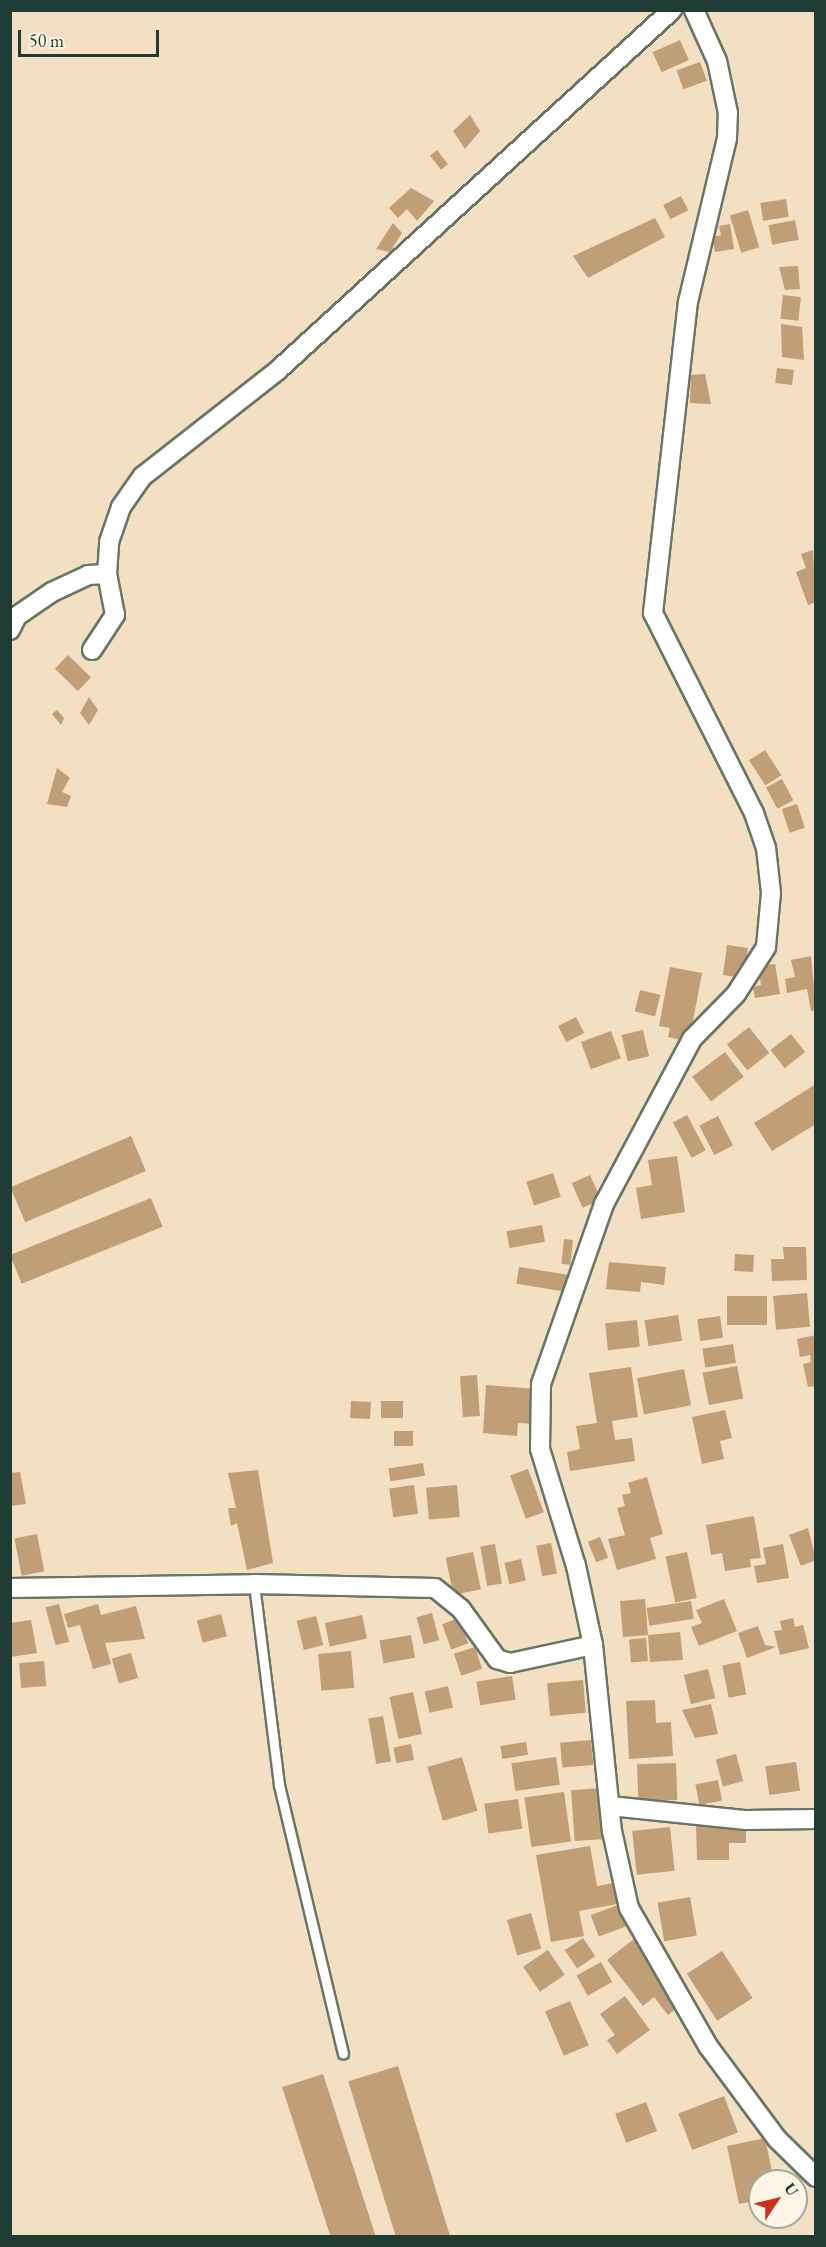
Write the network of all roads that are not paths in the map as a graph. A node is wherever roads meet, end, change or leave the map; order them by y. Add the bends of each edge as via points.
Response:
1 (672, 10) edge
2 (694, 10) edge
3 (107, 574) junction
4 (10, 630) edge
5 (92, 650) dead end
6 (254, 1584) junction
7 (10, 1588) edge
8 (593, 1645) junction
9 (610, 1806) junction
10 (816, 1819) edge
11 (343, 2053) dead end
12 (816, 2177) edge

1 - 3 street via 278,370 143,476 121,507 110,542
2 - 8 street via 717,61 728,113 727,138 688,302 653,613 754,813 766,848 771,893 762,956 736,994 692,1039 604,1204 541,1384 540,1449 576,1566
3 - 4 street via 88,575 52,592 17,616
3 - 5 street via 115,615
6 - 7 street
6 - 8 street via 435,1588 460,1609 487,1650 510,1663
6 - 11 lane via 279,1785
8 - 9 street
9 - 10 street via 746,1820
9 - 12 street via 634,1920 741,2092

